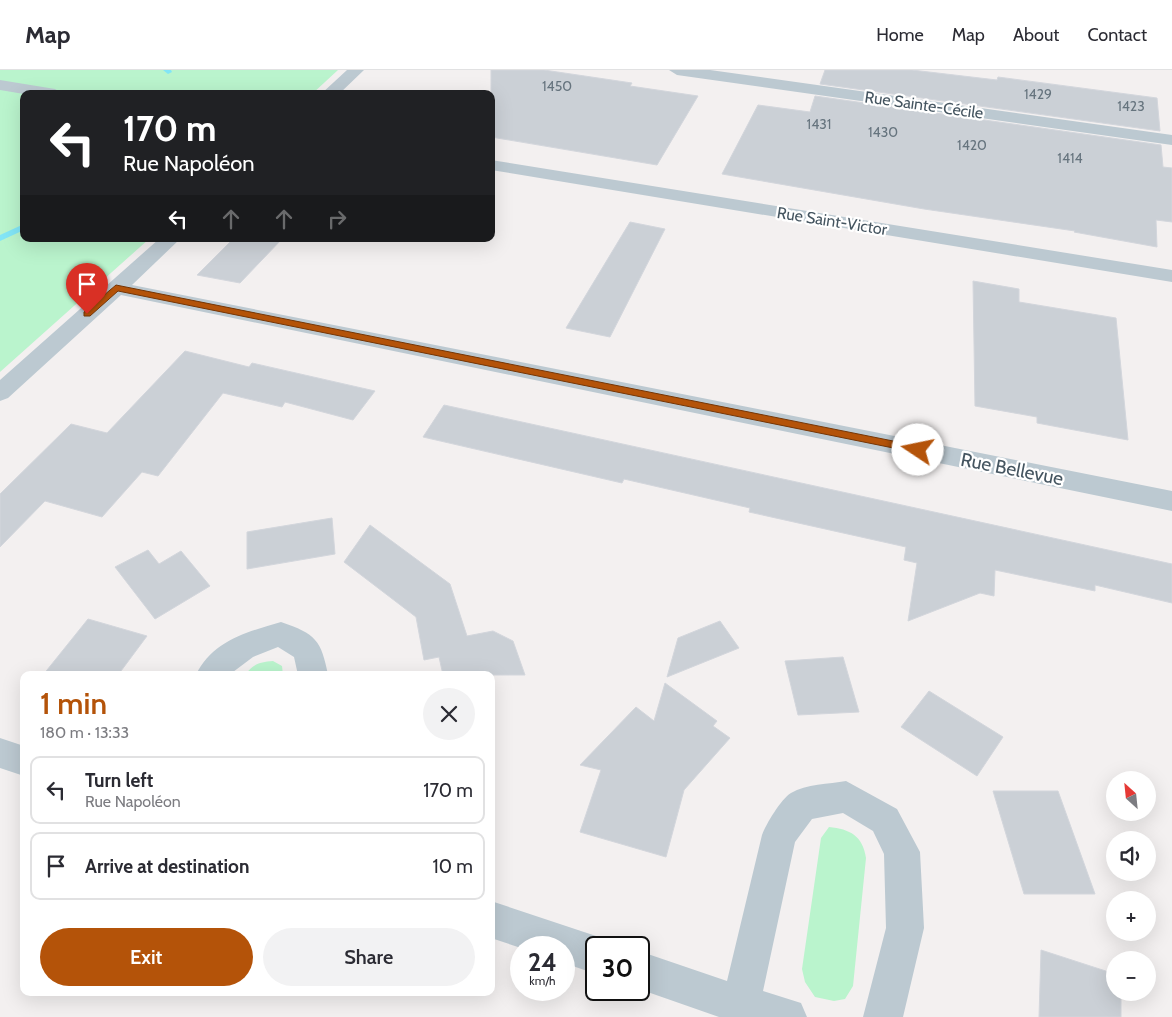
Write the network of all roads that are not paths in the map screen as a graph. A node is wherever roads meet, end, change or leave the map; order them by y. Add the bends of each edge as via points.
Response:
1 (356, 70) edge
2 (677, 70) edge
3 (0, 85) edge
4 (31, 90) edge
5 (333, 90) edge
6 (1172, 140) edge
7 (495, 166) edge
8 (167, 242) edge
9 (1172, 276) edge
10 (116, 288) junction
11 (0, 393) edge
12 (1172, 501) edge
13 (215, 671) edge
14 (312, 671) edge
15 (0, 753) edge
16 (20, 759) edge
17 (495, 920) edge
18 (585, 952) edge
19 (650, 974) edge
20 (741, 1005) junction
21 (787, 1017) edge
22 (883, 1017) edge

1 - 5 street
2 - 6 street, Rue Sainte-Cécile
3 - 4 street
7 - 9 street, Rue Saint-Victor
8 - 10 street
10 - 11 street
10 - 12 street, Rue Bellevue
13 - 14 street via 243,645 281,634 308,650
15 - 16 street
17 - 18 street
19 - 20 street
20 - 21 street
20 - 22 street via 779,835 802,805 846,797 885,820 902,852 905,928

